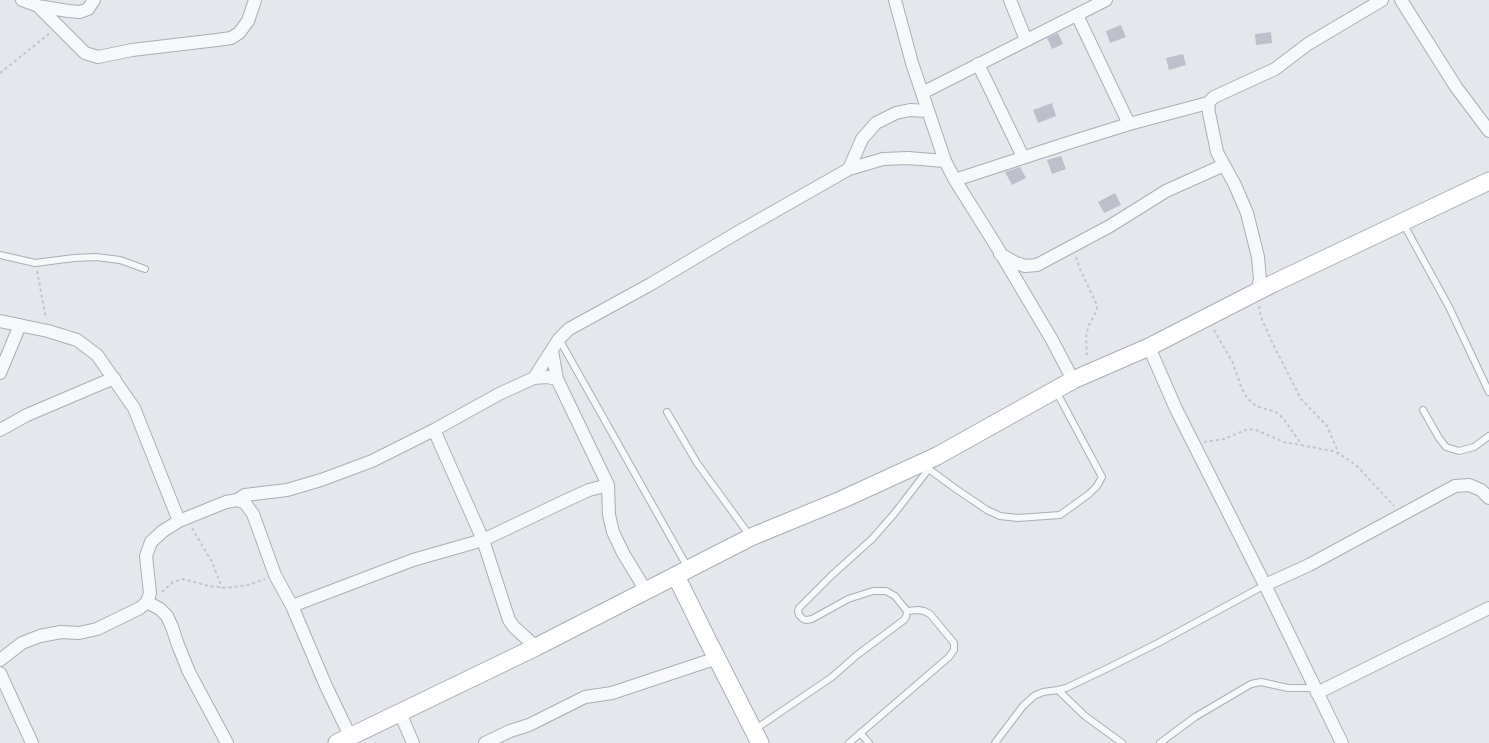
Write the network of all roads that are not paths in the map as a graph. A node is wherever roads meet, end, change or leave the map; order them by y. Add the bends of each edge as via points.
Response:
1 (22, 0) edge
2 (94, 0) edge
3 (255, 0) edge
4 (895, 0) edge
5 (1010, 0) edge
6 (1106, 0) edge
7 (1382, 0) edge
8 (1401, 0) edge
9 (38, 6) junction
10 (1077, 15) junction
11 (1026, 40) junction
12 (978, 64) junction
13 (922, 93) junction
14 (1208, 103) junction
15 (928, 111) junction
16 (1129, 124) junction
17 (1489, 131) edge
18 (1023, 157) junction
19 (945, 161) junction
20 (1224, 165) junction
21 (849, 169) junction
22 (955, 180) junction
23 (1489, 181) edge
24 (1403, 223) junction
25 (1000, 253) junction
26 (0, 255) edge
27 (144, 269) dead end
28 (1257, 292) junction
29 (0, 321) edge
30 (20, 325) junction
31 (559, 339) junction
32 (1149, 347) junction
33 (552, 351) junction
34 (0, 373) edge
35 (114, 378) junction
36 (534, 378) junction
37 (556, 380) junction
38 (1073, 380) junction
39 (1056, 390) junction
40 (1489, 392) edge
41 (1424, 410) dead end
42 (667, 412) dead end
43 (0, 430) edge
44 (434, 430) junction
45 (1489, 436) edge
46 (925, 466) junction
47 (608, 485) junction
48 (1486, 491) edge
49 (237, 500) junction
50 (183, 520) junction
51 (751, 537) junction
52 (483, 540) junction
53 (683, 572) junction
54 (1265, 585) junction
55 (646, 591) junction
56 (150, 603) junction
57 (292, 606) junction
58 (1489, 608) edge
59 (907, 611) junction
60 (536, 647) junction
61 (718, 658) junction
62 (0, 660) edge
63 (0, 673) edge
64 (3, 687) edge
65 (1058, 690) junction
66 (1316, 691) junction
67 (400, 713) junction
68 (860, 733) junction
69 (757, 737) edge
70 (343, 740) edge
71 (32, 743) edge
72 (227, 743) edge
73 (413, 743) edge
74 (484, 743) edge
75 (849, 743) edge
76 (869, 743) edge
77 (995, 743) edge
78 (1122, 743) edge
79 (1160, 743) edge
80 (1342, 743) edge

1 - 9 street
2 - 9 street via 88,8 80,12
3 - 9 street via 248,21 239,33 231,38 154,47 98,58 85,53
4 - 13 street
5 - 11 street
6 - 10 street
7 - 14 street via 1320,36 1275,69 1214,97
8 - 17 street via 1456,87
10 - 11 street
10 - 16 street
11 - 12 street
12 - 13 street
12 - 18 street
13 - 15 street
14 - 16 street
14 - 20 street via 1217,152
15 - 19 street
15 - 21 street via 910,110 896,113 876,123 862,139
16 - 18 street
18 - 22 street
19 - 21 street via 883,159
19 - 22 street
20 - 25 street via 1166,192 1110,226 1037,265 1016,263
20 - 28 street via 1236,185 1256,250 1260,279
21 - 31 street via 652,284 569,329
22 - 25 street
23 - 24 street
24 - 28 street
24 - 40 lane via 1449,307
25 - 38 street
26 - 27 lane via 35,263 96,257 120,260
28 - 32 street
29 - 30 street
30 - 34 street
30 - 35 street via 77,340 97,355
31 - 33 street
31 - 53 lane via 675,542
32 - 38 street
32 - 54 street via 1176,409
33 - 36 street
33 - 37 street
35 - 43 street via 27,415
35 - 50 street via 134,408
36 - 37 street via 547,377
36 - 44 street
37 - 47 street
38 - 39 street
39 - 46 street
39 - 46 lane via 1102,477 1089,494 1060,515 1018,518 1000,516 987,510
41 - 45 lane via 1446,447 1459,451 1474,447
42 - 51 lane via 697,463
44 - 49 street via 372,461 321,480 287,490 245,495
44 - 52 street
46 - 51 street
46 - 59 lane via 894,514 798,611 799,616 812,620 848,599 873,591 886,591 895,596
47 - 52 street via 589,490
47 - 55 street via 609,515 613,532
48 - 54 street via 1469,485 1455,486 1309,565
49 - 50 street
49 - 57 street via 245,503 253,514 275,575
50 - 56 street via 163,531 151,542 146,556
51 - 53 street
52 - 57 street via 413,560
52 - 60 street via 509,620
53 - 55 street
53 - 61 street via 707,639
54 - 65 lane via 1158,643
54 - 66 street
55 - 60 street
56 - 62 street via 97,629 40,636 22,643
56 - 72 street via 167,616 189,672
57 - 70 street via 326,686
58 - 66 street
59 - 68 lane via 918,610 930,614 954,643 954,650
59 - 69 lane via 904,620
60 - 67 street
61 - 69 street
61 - 74 street via 612,693 585,697 530,725 510,730
63 - 64 street
64 - 71 street
65 - 77 lane via 1034,696 1023,706
65 - 78 lane via 1085,716
66 - 79 lane via 1261,682 1251,684 1195,717
66 - 80 street
67 - 70 street
67 - 73 street
68 - 75 lane
68 - 76 lane

